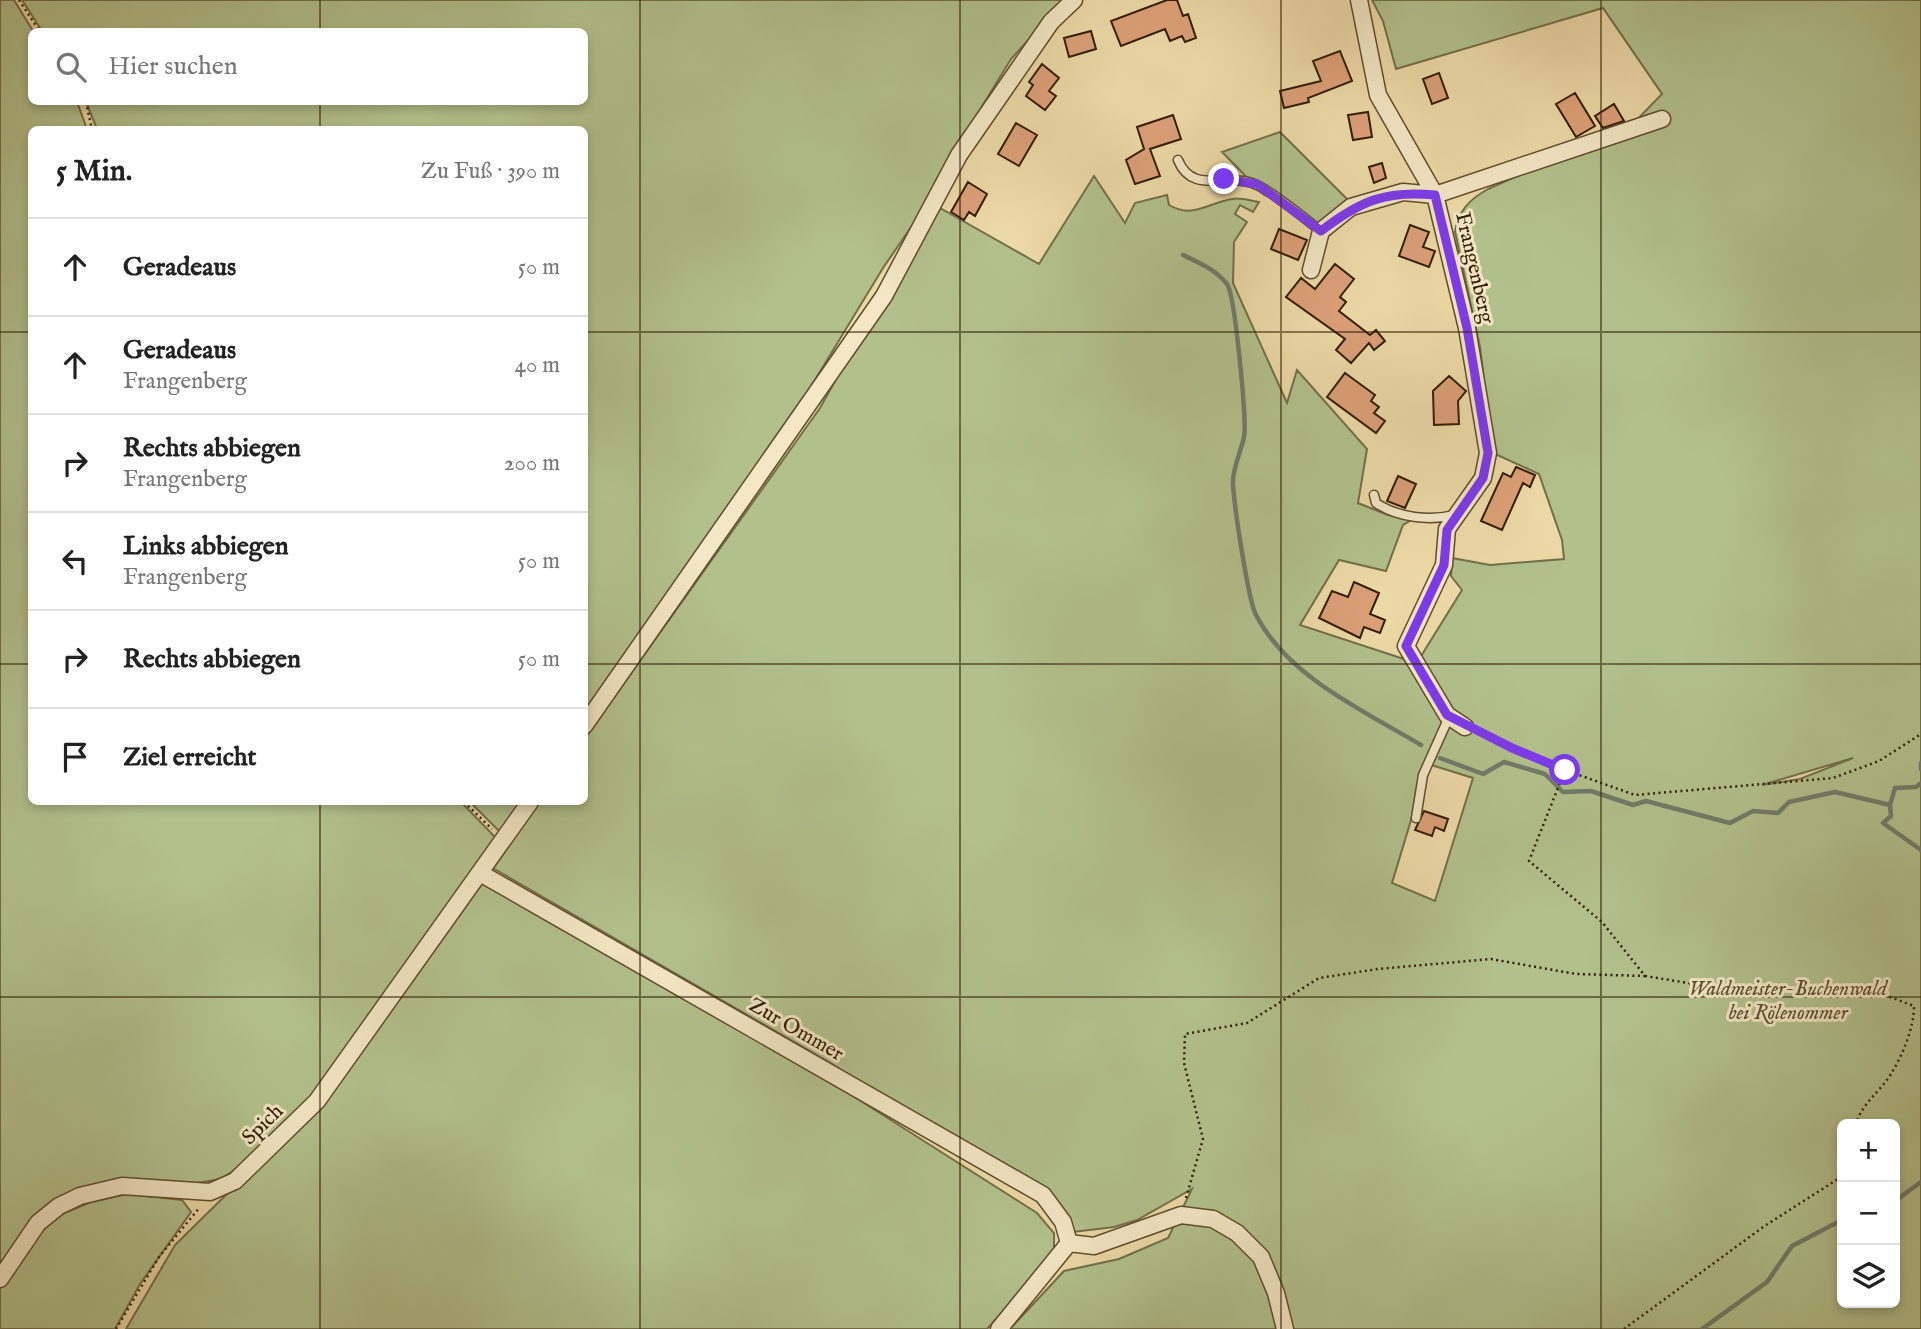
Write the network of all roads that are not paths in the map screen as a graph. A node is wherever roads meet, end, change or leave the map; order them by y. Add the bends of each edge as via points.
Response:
1 (1074, 0) edge
2 (1359, 0) edge
3 (1662, 119) dead end
4 (1178, 160) dead end
5 (1435, 195) junction
6 (1321, 231) junction
7 (1311, 270) dead end
8 (1374, 495) dead end
9 (1458, 514) junction
10 (1449, 717) junction
11 (588, 720) edge
12 (1465, 727) road end
13 (528, 805) edge
14 (1416, 818) dead end
15 (480, 873) junction
16 (1069, 1243) junction
17 (0, 1279) edge
18 (999, 1329) edge
19 (1285, 1329) edge

1 - 11 street via 1051,22 959,155 884,296
2 - 5 street, Frangenberg via 1378,95
3 - 5 street, Frangenberg
4 - 6 lane via 1183,173 1197,181 1257,184
5 - 6 street, Frangenberg via 1403,192 1351,207
5 - 9 street, Frangenberg via 1467,328 1488,453 1483,478
6 - 7 street
8 - 9 lane via 1383,507 1425,520
9 - 10 street, Frangenberg via 1447,530 1444,565 1406,646
10 - 12 street, Frangenberg
10 - 14 lane via 1423,775
13 - 15 street, Spich
15 - 16 street, Zur Ommer via 1043,1195 1063,1222
15 - 17 street, Spich via 317,1101 234,1181 210,1192 122,1186 80,1196 38,1223
16 - 18 street
16 - 19 street via 1094,1246 1181,1215 1213,1219 1237,1233 1261,1257

